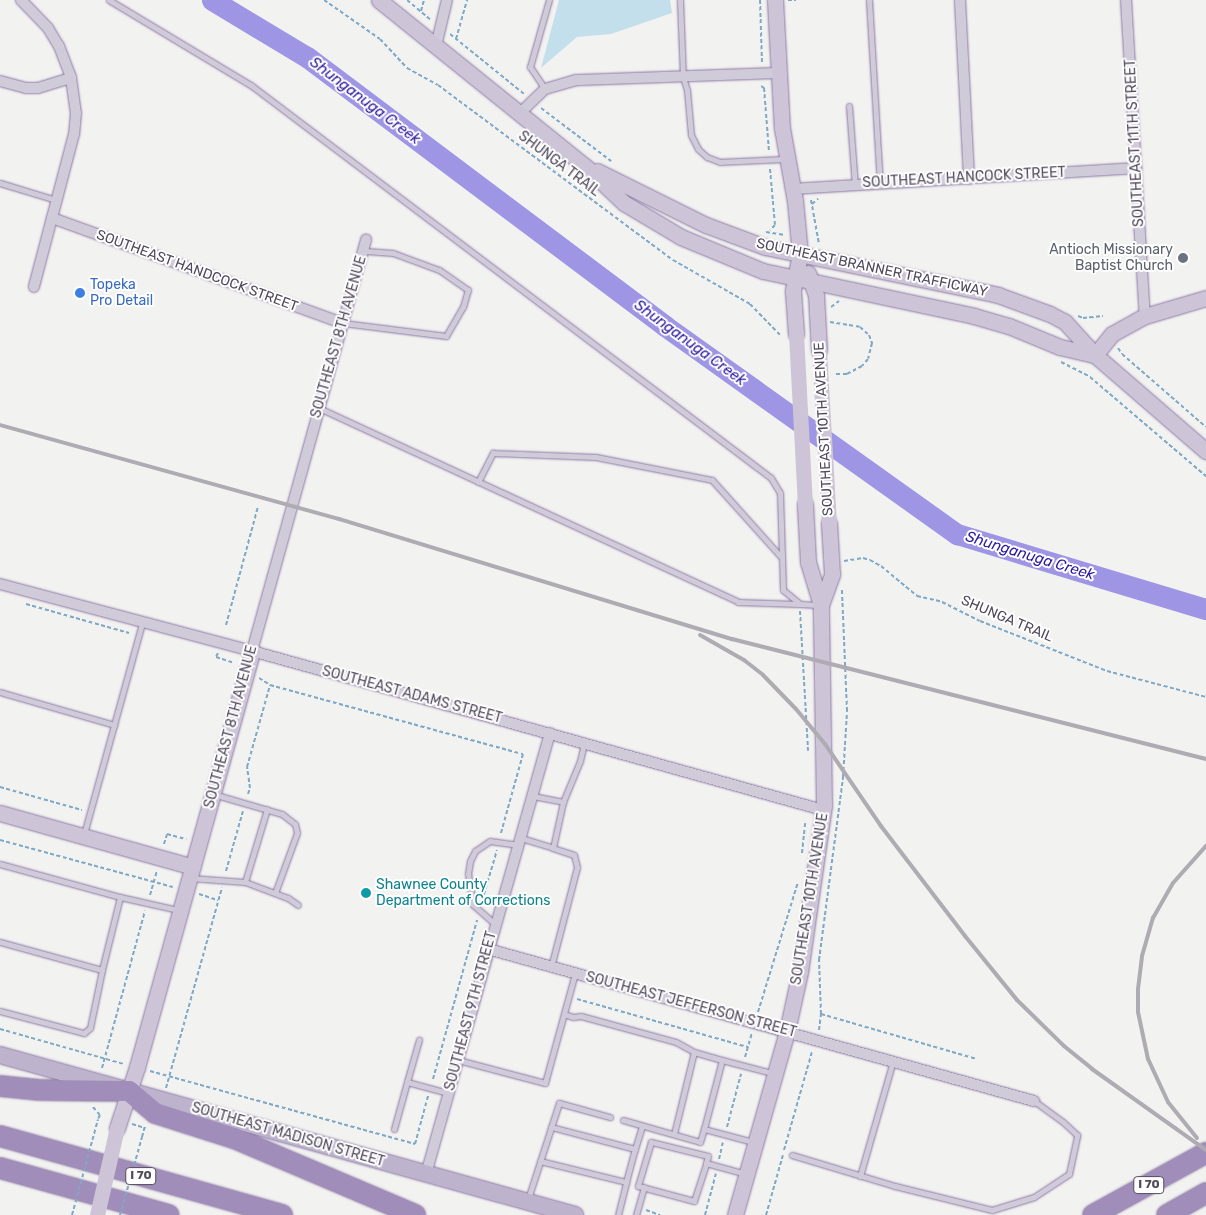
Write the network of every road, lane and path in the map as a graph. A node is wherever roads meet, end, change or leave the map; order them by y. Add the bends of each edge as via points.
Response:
1 (21, 0) edge
2 (109, 0) edge
3 (324, 0) edge
4 (379, 0) edge
5 (407, 0) edge
6 (424, 0) edge
7 (447, 0) edge
8 (467, 0) edge
9 (549, 0) edge
10 (680, 0) edge
11 (760, 0) edge
12 (775, 0) edge
13 (788, 0) edge
14 (796, 0) edge
15 (869, 0) edge
16 (960, 0) edge
17 (1126, 0) edge
18 (421, 11) junction
19 (440, 25) junction
20 (456, 39) junction
21 (436, 46) junction
22 (758, 62) dead end
23 (779, 73) junction
24 (683, 77) junction
25 (71, 78) junction
26 (0, 81) edge
27 (754, 85) dead end
28 (545, 89) junction
29 (532, 100) junction
30 (849, 106) dead end
31 (519, 114) junction
32 (787, 159) junction
33 (769, 161) junction
34 (616, 164) dead end
35 (586, 167) junction
36 (1136, 168) junction
37 (969, 179) junction
38 (0, 182) edge
39 (880, 183) junction
40 (855, 184) junction
41 (800, 188) junction
42 (57, 200) junction
43 (52, 218) junction
44 (770, 231) junction
45 (762, 233) dead end
46 (366, 239) dead end
47 (819, 244) junction
48 (800, 246) junction
49 (769, 248) junction
50 (362, 251) junction
51 (826, 253) junction
52 (795, 278) junction
53 (34, 287) dead end
54 (814, 288) junction
55 (1206, 298) edge
56 (828, 313) dead end
57 (1074, 314) dead end
58 (1102, 316) dead end
59 (1145, 316) junction
60 (828, 322) dead end
61 (342, 323) junction
62 (790, 337) junction
63 (1122, 340) dead end
64 (1095, 355) junction
65 (1055, 359) dead end
66 (835, 374) dead end
67 (319, 408) junction
68 (1206, 427) edge
69 (1206, 451) edge
70 (1206, 476) edge
71 (478, 482) junction
72 (258, 506) dead end
73 (782, 558) junction
74 (840, 562) dead end
75 (0, 584) edge
76 (26, 604) dead end
77 (800, 604) junction
78 (821, 605) junction
79 (142, 623) junction
80 (226, 625) dead end
81 (134, 635) dead end
82 (218, 651) dead end
83 (252, 651) junction
84 (247, 670) junction
85 (0, 692) edge
86 (1206, 696) edge
87 (114, 725) junction
88 (550, 734) junction
89 (584, 743) junction
90 (809, 758) dead end
91 (0, 787) edge
92 (213, 794) junction
93 (533, 796) junction
94 (563, 802) junction
95 (267, 809) junction
96 (823, 810) junction
97 (85, 811) dead end
98 (0, 813) edge
99 (83, 837) junction
100 (188, 839) dead end
101 (0, 840) edge
102 (499, 842) junction
103 (520, 842) junction
104 (553, 848) junction
105 (160, 857) junction
106 (0, 864) edge
107 (189, 878) junction
108 (153, 882) junction
109 (245, 882) junction
110 (275, 893) junction
111 (120, 897) junction
112 (218, 900) dead end
113 (148, 902) junction
114 (298, 905) dead end
115 (180, 911) junction
116 (480, 912) junction
117 (495, 924) junction
118 (0, 942) edge
119 (488, 949) junction
120 (551, 966) junction
121 (102, 970) junction
122 (575, 973) junction
123 (569, 996) junction
124 (0, 1011) edge
125 (564, 1014) junction
126 (821, 1014) dead end
127 (0, 1029) edge
128 (787, 1030) junction
129 (419, 1040) dead end
130 (748, 1047) dead end
131 (694, 1052) junction
132 (0, 1055) edge
133 (104, 1058) junction
134 (977, 1059) dead end
135 (458, 1060) junction
136 (722, 1060) junction
137 (893, 1061) junction
138 (137, 1068) junction
139 (775, 1074) junction
140 (407, 1082) junction
141 (0, 1086) edge
142 (98, 1087) junction
143 (430, 1088) junction
144 (129, 1091) junction
145 (449, 1093) junction
146 (1034, 1101) joint
147 (610, 1117) dead end
148 (623, 1120) dead end
149 (145, 1125) dead end
150 (552, 1126) junction
151 (642, 1126) junction
152 (394, 1129) dead end
153 (704, 1129) junction
154 (674, 1134) junction
155 (0, 1136) edge
156 (756, 1142) junction
157 (635, 1149) junction
158 (1206, 1153) edge
159 (792, 1155) dead end
160 (540, 1161) junction
161 (706, 1163) junction
162 (0, 1168) edge
163 (426, 1174) junction
164 (746, 1174) junction
165 (860, 1176) junction
166 (626, 1182) junction
167 (644, 1187) junction
168 (1206, 1193) edge
169 (527, 1202) junction
170 (72, 1215) edge
171 (97, 1215) edge
172 (120, 1215) edge
173 (169, 1215) edge
174 (282, 1215) edge
175 (415, 1215) edge
176 (575, 1215) edge
177 (618, 1215) edge
178 (636, 1215) edge
179 (735, 1215) edge
180 (1092, 1215) edge
181 (1167, 1215) edge

1 - 25 street via 48,28
2 - 73 lane via 252,86 771,478 780,493
3 - 62 path, SHUNGA TRAIL via 380,39 407,68 438,86 673,260 750,304
4 - 21 main road, SOUTHEAST BRANNER TRAFFICWAY
5 - 18 path
6 - 18 path
7 - 19 street
8 - 20 path
9 - 28 lane via 530,67
10 - 24 lane
11 - 22 path via 763,62
12 - 23 main road, SOUTHEAST 10TH AVENUE
13 - 14 path
15 - 39 lane
16 - 37 street
17 - 36 street, SOUTHEAST 11TH STREET
18 - 19 path
19 - 20 path
19 - 21 street
20 - 29 path
21 - 31 main road, SOUTHEAST BRANNER TRAFFICWAY
23 - 24 street
23 - 32 main road, SOUTHEAST 10TH AVENUE
24 - 28 street via 577,80
24 - 33 lane via 691,135 698,149 720,162
25 - 26 street via 38,88
25 - 42 street via 76,113 74,134
27 - 33 path via 764,88
28 - 29 street
29 - 31 street
29 - 34 path
30 - 40 lane
31 - 35 main road, SOUTHEAST BRANNER TRAFFICWAY
32 - 33 lane
32 - 41 main road, SOUTHEAST 10TH AVENUE
33 - 44 path via 775,225
35 - 49 main road, SOUTHEAST BRANNER TRAFFICWAY via 706,225
35 - 52 main road, SOUTHEAST BRANNER TRAFFICWAY via 624,203 681,237 763,270
36 - 37 street, SOUTHEAST HANCOCK STREET
36 - 59 street, SOUTHEAST 11TH STREET
37 - 39 street, SOUTHEAST HANCOCK STREET
38 - 42 lane
39 - 40 street, SOUTHEAST HANCOCK STREET
40 - 41 street, SOUTHEAST HANCOCK STREET
41 - 47 path via 812,204
41 - 48 main road, SOUTHEAST 10TH AVENUE
42 - 43 street
43 - 53 street
43 - 61 street, SOUTHEAST HANDCOCK STREET
44 - 45 path
44 - 48 path
44 - 49 path
46 - 50 street, SOUTHEAST 8TH AVENUE
47 - 51 path
47 - 51 path
48 - 49 main road, SOUTHEAST BRANNER TRAFFICWAY
48 - 51 main road, SOUTHEAST BRANNER TRAFFICWAY
48 - 52 main road, SOUTHEAST 10TH AVENUE
48 - 54 main road, SOUTHEAST 10TH AVENUE
50 - 61 street, SOUTHEAST 8TH AVENUE
50 - 61 lane via 393,252 439,270 468,290 463,307 446,336
51 - 64 main road, SOUTHEAST BRANNER TRAFFICWAY via 1016,300 1065,322
52 - 54 main road, SOUTHEAST BRANNER TRAFFICWAY
52 - 62 main road, SOUTHEAST 10TH AVENUE
54 - 56 path via 842,299
54 - 64 main road, SOUTHEAST BRANNER TRAFFICWAY via 974,316 1018,329 1060,347
54 - 78 main road, SOUTHEAST 10TH AVENUE, bridge via 832,574
55 - 59 main road
57 - 58 path via 1083,318
59 - 64 main road via 1112,334
60 - 66 path via 860,326 870,335 872,343 868,359 862,366 847,374
61 - 67 street, SOUTHEAST 8TH AVENUE
62 - 78 main road, SOUTHEAST 10TH AVENUE, bridge via 808,562
63 - 68 path via 1118,348 1122,354
64 - 69 main road, SOUTHEAST BRANNER TRAFFICWAY
65 - 70 path via 1090,377
67 - 71 lane
67 - 83 street, SOUTHEAST 8TH AVENUE
71 - 73 lane via 493,453 596,457 712,480
71 - 77 lane via 738,602
72 - 80 path
73 - 77 lane via 783,590
74 - 86 path, SHUNGA TRAIL via 870,560 917,596 942,602 980,621 1107,671
75 - 79 street, SOUTHEAST ADAMS STREET
76 - 81 path
77 - 78 lane
77 - 90 path
78 - 96 main road, SOUTHEAST 10TH AVENUE
79 - 83 street, SOUTHEAST ADAMS STREET
79 - 87 lane
82 - 84 path via 216,657
83 - 84 main road, SOUTHEAST 8TH AVENUE
83 - 88 street, SOUTHEAST ADAMS STREET
84 - 92 main road, SOUTHEAST 8TH AVENUE
84 - 102 path via 270,685 523,754
85 - 87 lane
87 - 99 lane
88 - 89 street, SOUTHEAST ADAMS STREET
88 - 93 street, SOUTHEAST 9TH STREET
89 - 94 lane
89 - 96 street, SOUTHEAST ADAMS STREET
91 - 97 path
92 - 95 lane
92 - 107 main road, SOUTHEAST 8TH AVENUE
93 - 94 lane
93 - 103 street, SOUTHEAST 9TH STREET
94 - 104 lane
95 - 109 lane
95 - 110 lane via 288,816 297,833
96 - 128 main road, SOUTHEAST 10TH AVENUE via 807,937
98 - 99 main road
99 - 105 main road
100 - 105 path via 167,834
101 - 108 path
102 - 103 lane
102 - 116 path
102 - 116 lane via 490,841 482,845 475,850 470,861 468,874 473,905
103 - 104 lane
103 - 117 street, SOUTHEAST 9TH STREET
104 - 120 lane via 574,855 577,867
105 - 107 main road
105 - 108 path
106 - 111 lane
107 - 108 path
107 - 109 lane
107 - 112 path
107 - 115 main road, SOUTHEAST 8TH AVENUE
108 - 113 path
109 - 110 lane
110 - 114 lane
111 - 113 lane
111 - 121 lane
113 - 115 lane
113 - 133 path
115 - 138 main road, SOUTHEAST 8TH AVENUE
116 - 117 lane
116 - 143 path
117 - 119 street, SOUTHEAST 9TH STREET
118 - 121 lane
119 - 120 street, SOUTHEAST JEFFERSON STREET
119 - 135 street, SOUTHEAST 9TH STREET
120 - 122 street, SOUTHEAST JEFFERSON STREET
121 - 124 lane via 90,1028 84,1033
122 - 123 lane
122 - 128 street, SOUTHEAST JEFFERSON STREET
123 - 125 lane
123 - 130 path
125 - 131 lane via 676,1042
125 - 135 lane via 545,1084
126 - 134 path
127 - 133 path
128 - 137 street, SOUTHEAST JEFFERSON STREET
128 - 139 main road, SOUTHEAST 10TH AVENUE
129 - 140 lane
131 - 136 lane
131 - 154 lane
132 - 142 main road
133 - 138 path
133 - 142 path
135 - 145 street, SOUTHEAST 9TH STREET
136 - 139 lane
136 - 153 lane
137 - 146 street, SOUTHEAST JEFFERSON STREET
137 - 165 lane
138 - 143 path via 415,1144
138 - 144 main road, SOUTHEAST 8TH AVENUE
139 - 156 main road, SOUTHEAST 10TH AVENUE
140 - 143 lane
140 - 152 lane
141 - 142 highway via 40,1090
142 - 144 highway
142 - 170 path, bridge via 93,1107 100,1115
143 - 145 lane
144 - 163 main road, SOUTHEAST MADISON STREET
144 - 171 main road, SOUTHEAST 8TH AVENUE, bridge via 107,1163
144 - 175 highway via 155,1113 234,1138
145 - 163 street, SOUTHEAST 9TH STREET
146 - 165 lane via 1077,1134 1069,1174 1034,1197 992,1210
147 - 150 lane via 559,1103
148 - 151 lane
149 - 172 path, bridge
150 - 157 lane
150 - 160 lane
151 - 154 lane
151 - 157 lane
153 - 154 lane via 700,1142
153 - 156 lane
155 - 174 highway, I 70
156 - 164 main road, SOUTHEAST 10TH AVENUE
157 - 166 lane
158 - 180 highway, I 70
159 - 165 lane
160 - 166 lane
160 - 169 lane
161 - 164 lane
161 - 167 lane via 694,1201
161 - 167 lane via 708,1156 651,1142 638,1186
162 - 173 highway, I 70
163 - 169 main road, SOUTHEAST MADISON STREET
164 - 179 main road, SOUTHEAST 10TH AVENUE
166 - 177 lane
167 - 178 lane
168 - 181 highway, I 70
169 - 176 main road, SOUTHEAST MADISON STREET

